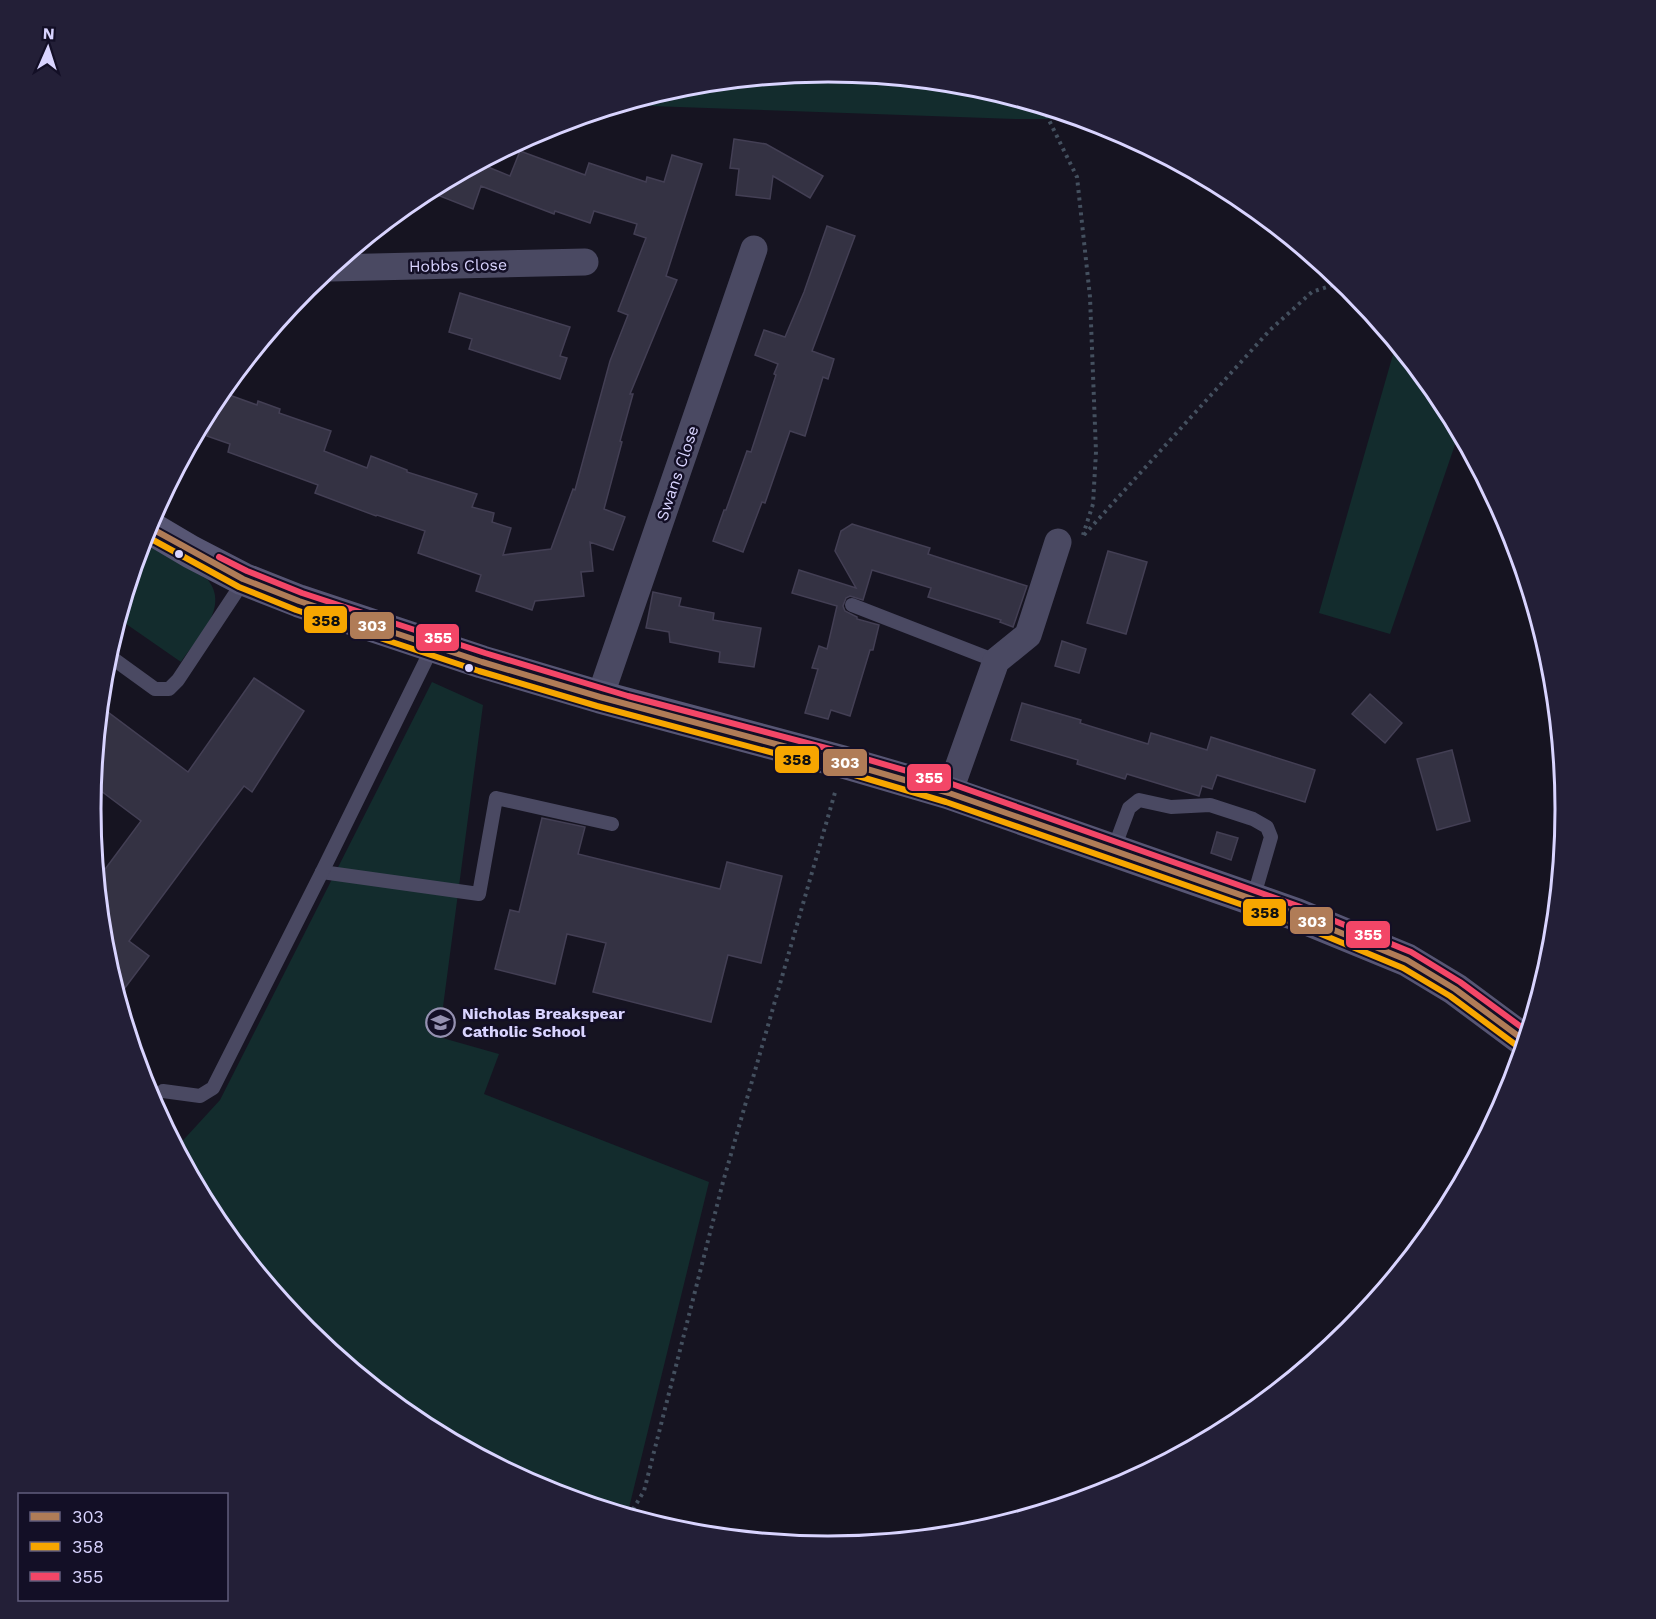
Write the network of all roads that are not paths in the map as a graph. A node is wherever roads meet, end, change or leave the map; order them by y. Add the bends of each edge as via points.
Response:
1 (754, 249) dead end
2 (585, 262) dead end
3 (344, 268) edge
4 (156, 531) edge
5 (1058, 542) dead end
6 (243, 579) junction
7 (852, 604) dead end
8 (433, 646) junction
9 (117, 661) edge
10 (996, 661) junction
11 (600, 698) junction
12 (950, 794) junction
13 (612, 824) dead end
14 (1113, 851) junction
15 (322, 872) junction
16 (1253, 899) junction
17 (1518, 1036) edge
18 (163, 1091) dead end

1 - 11 street, Swans Close
2 - 3 street, Hobbs Close
4 - 6 street
5 - 10 street via 1028,635
6 - 8 street via 299,602
6 - 9 lane via 169,688 155,689
7 - 10 lane
8 - 11 street
8 - 15 lane
10 - 12 street
11 - 12 street
12 - 14 street
13 - 15 lane via 496,798 479,894
14 - 16 street
14 - 16 lane via 1129,808 1139,800 1171,807 1210,805 1254,819 1267,827 1271,837
15 - 18 lane via 213,1088 200,1096
16 - 17 street via 1407,960 1455,989

